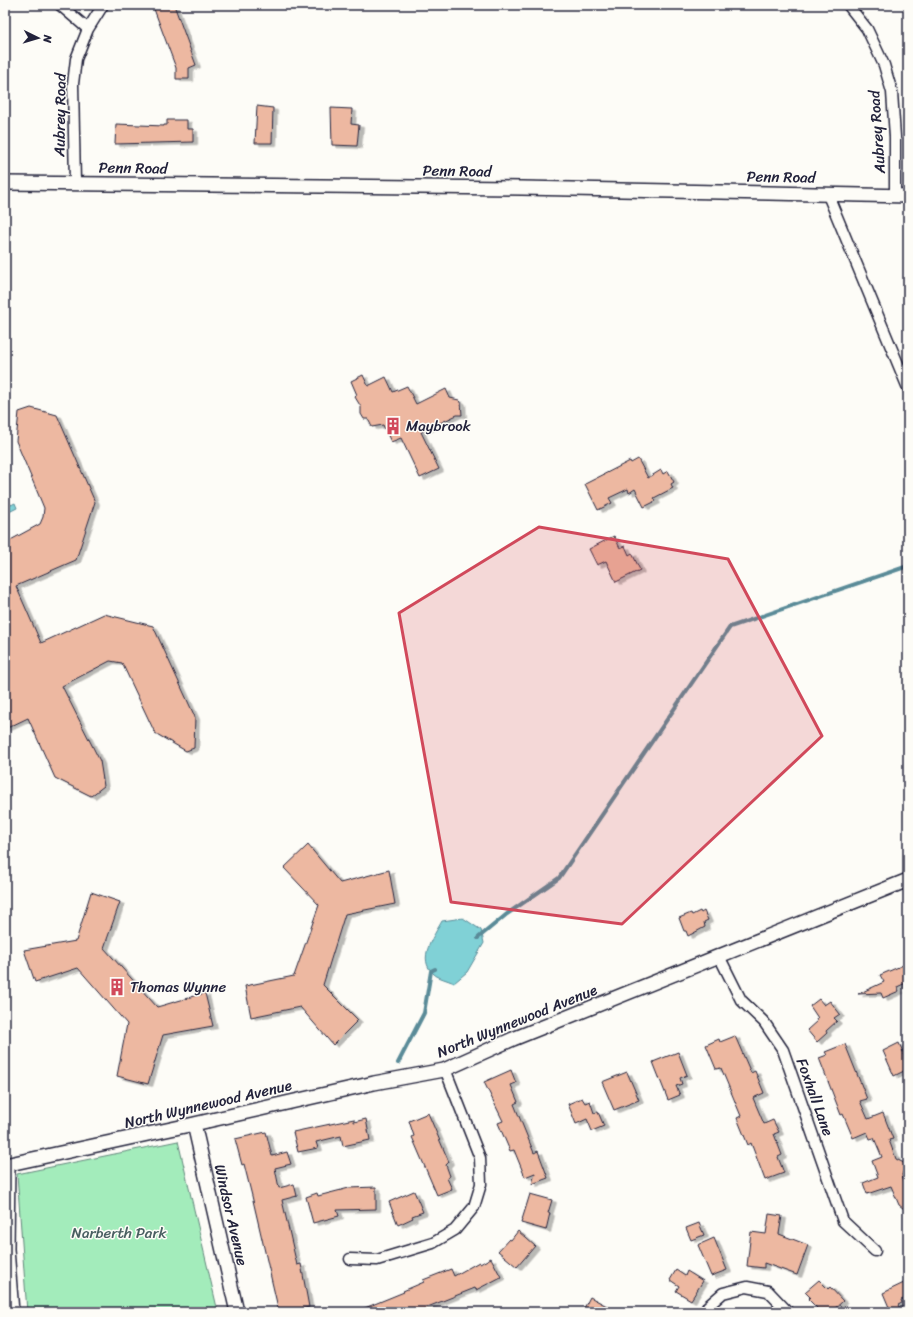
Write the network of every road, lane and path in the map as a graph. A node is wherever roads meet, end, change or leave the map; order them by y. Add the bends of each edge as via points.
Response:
1 (60, 5) edge
2 (103, 5) edge
3 (848, 5) edge
4 (88, 29) junction
5 (5, 183) edge
6 (75, 183) junction
7 (828, 194) junction
8 (895, 195) junction
9 (908, 196) edge
10 (908, 388) edge
11 (908, 880) edge
12 (719, 956) junction
13 (445, 1069) junction
14 (194, 1124) junction
15 (6, 1165) edge
16 (875, 1251) dead end
17 (350, 1259) dead end
18 (12, 1312) edge
19 (237, 1312) edge
20 (705, 1312) edge
21 (788, 1312) edge

1 - 4 street
2 - 4 street, Aubrey Road
3 - 8 street, Aubrey Road via 867,29 884,65 892,92
4 - 6 street, Aubrey Road via 76,58 73,84
5 - 6 street, Penn Road
6 - 7 street, Penn Road
7 - 8 street, Penn Road
7 - 10 street
8 - 9 street, Penn Road
11 - 12 street, North Wynnewood Avenue
12 - 13 street, North Wynnewood Avenue
12 - 16 street, Foxhall Lane via 741,1000 764,1022 783,1050 843,1221
13 - 14 street, North Wynnewood Avenue
13 - 17 street via 480,1158 481,1184 474,1206 455,1230 433,1243 377,1260
14 - 15 street, North Wynnewood Avenue
14 - 19 street, Windsor Avenue
15 - 18 street via 7,1248
20 - 21 street via 723,1293 747,1287 768,1291

